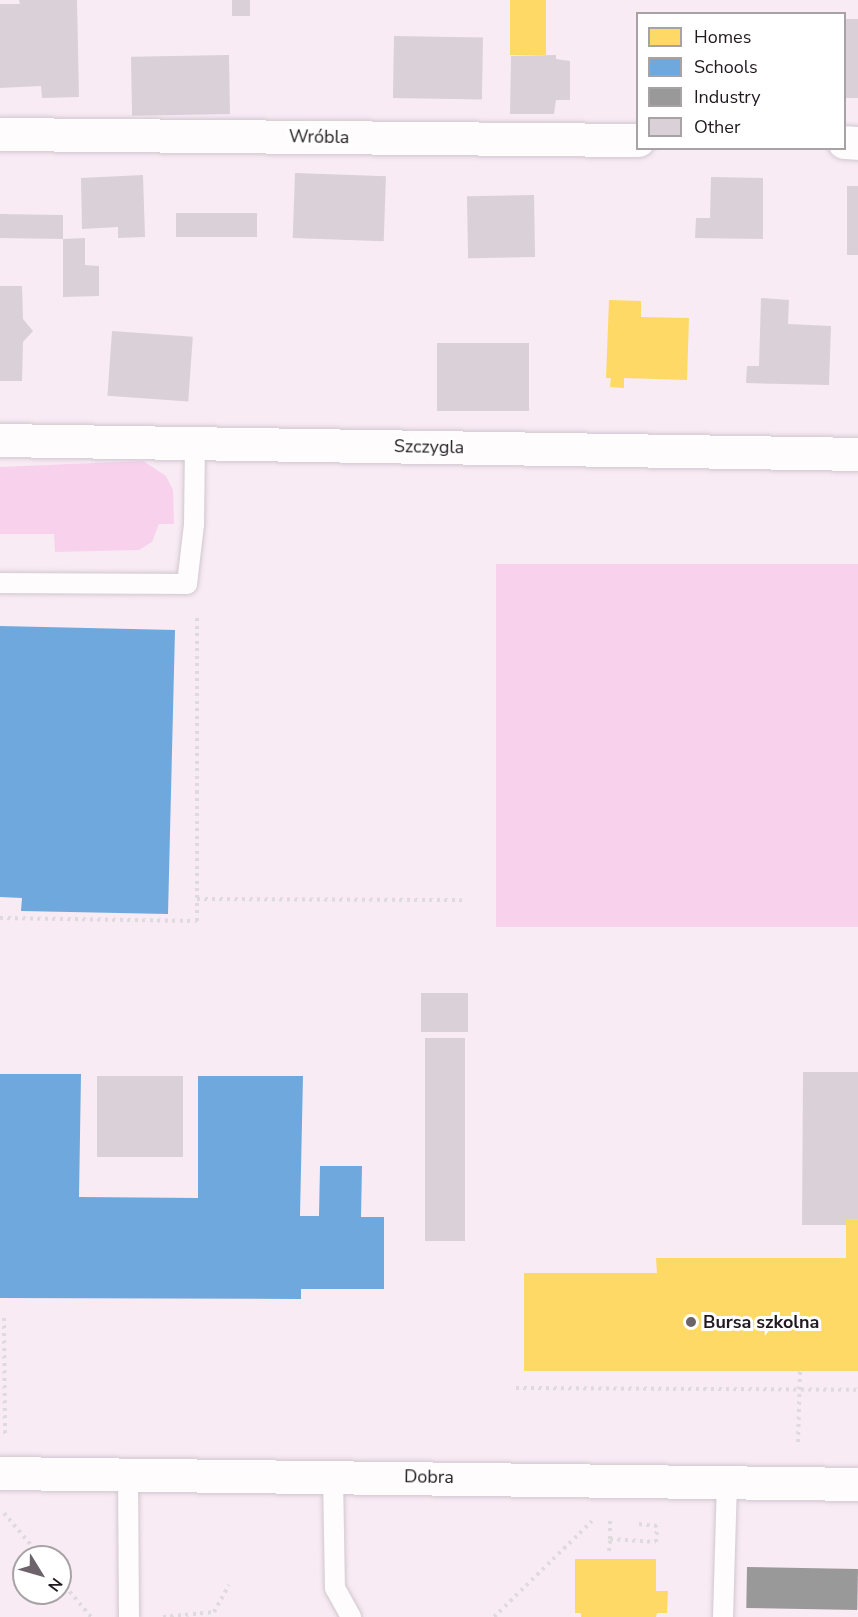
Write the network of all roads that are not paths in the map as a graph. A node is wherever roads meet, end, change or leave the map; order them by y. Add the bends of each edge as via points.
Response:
1 (0, 134) edge
2 (636, 140) edge
3 (0, 440) edge
4 (195, 444) junction
5 (858, 454) edge
6 (0, 583) edge
7 (3, 1473) edge
8 (128, 1474) junction
9 (333, 1476) junction
10 (727, 1481) junction
11 (858, 1484) edge
12 (129, 1617) edge
13 (351, 1617) edge
14 (723, 1617) edge

1 - 2 street, Wróbla
3 - 4 street, Szczygla
4 - 5 street, Szczygla
4 - 6 lane via 194,524 187,584
7 - 8 street, Dobra
8 - 9 street, Dobra
8 - 12 lane
9 - 10 street, Dobra
9 - 13 lane via 334,1588
10 - 11 street, Dobra
10 - 14 lane

